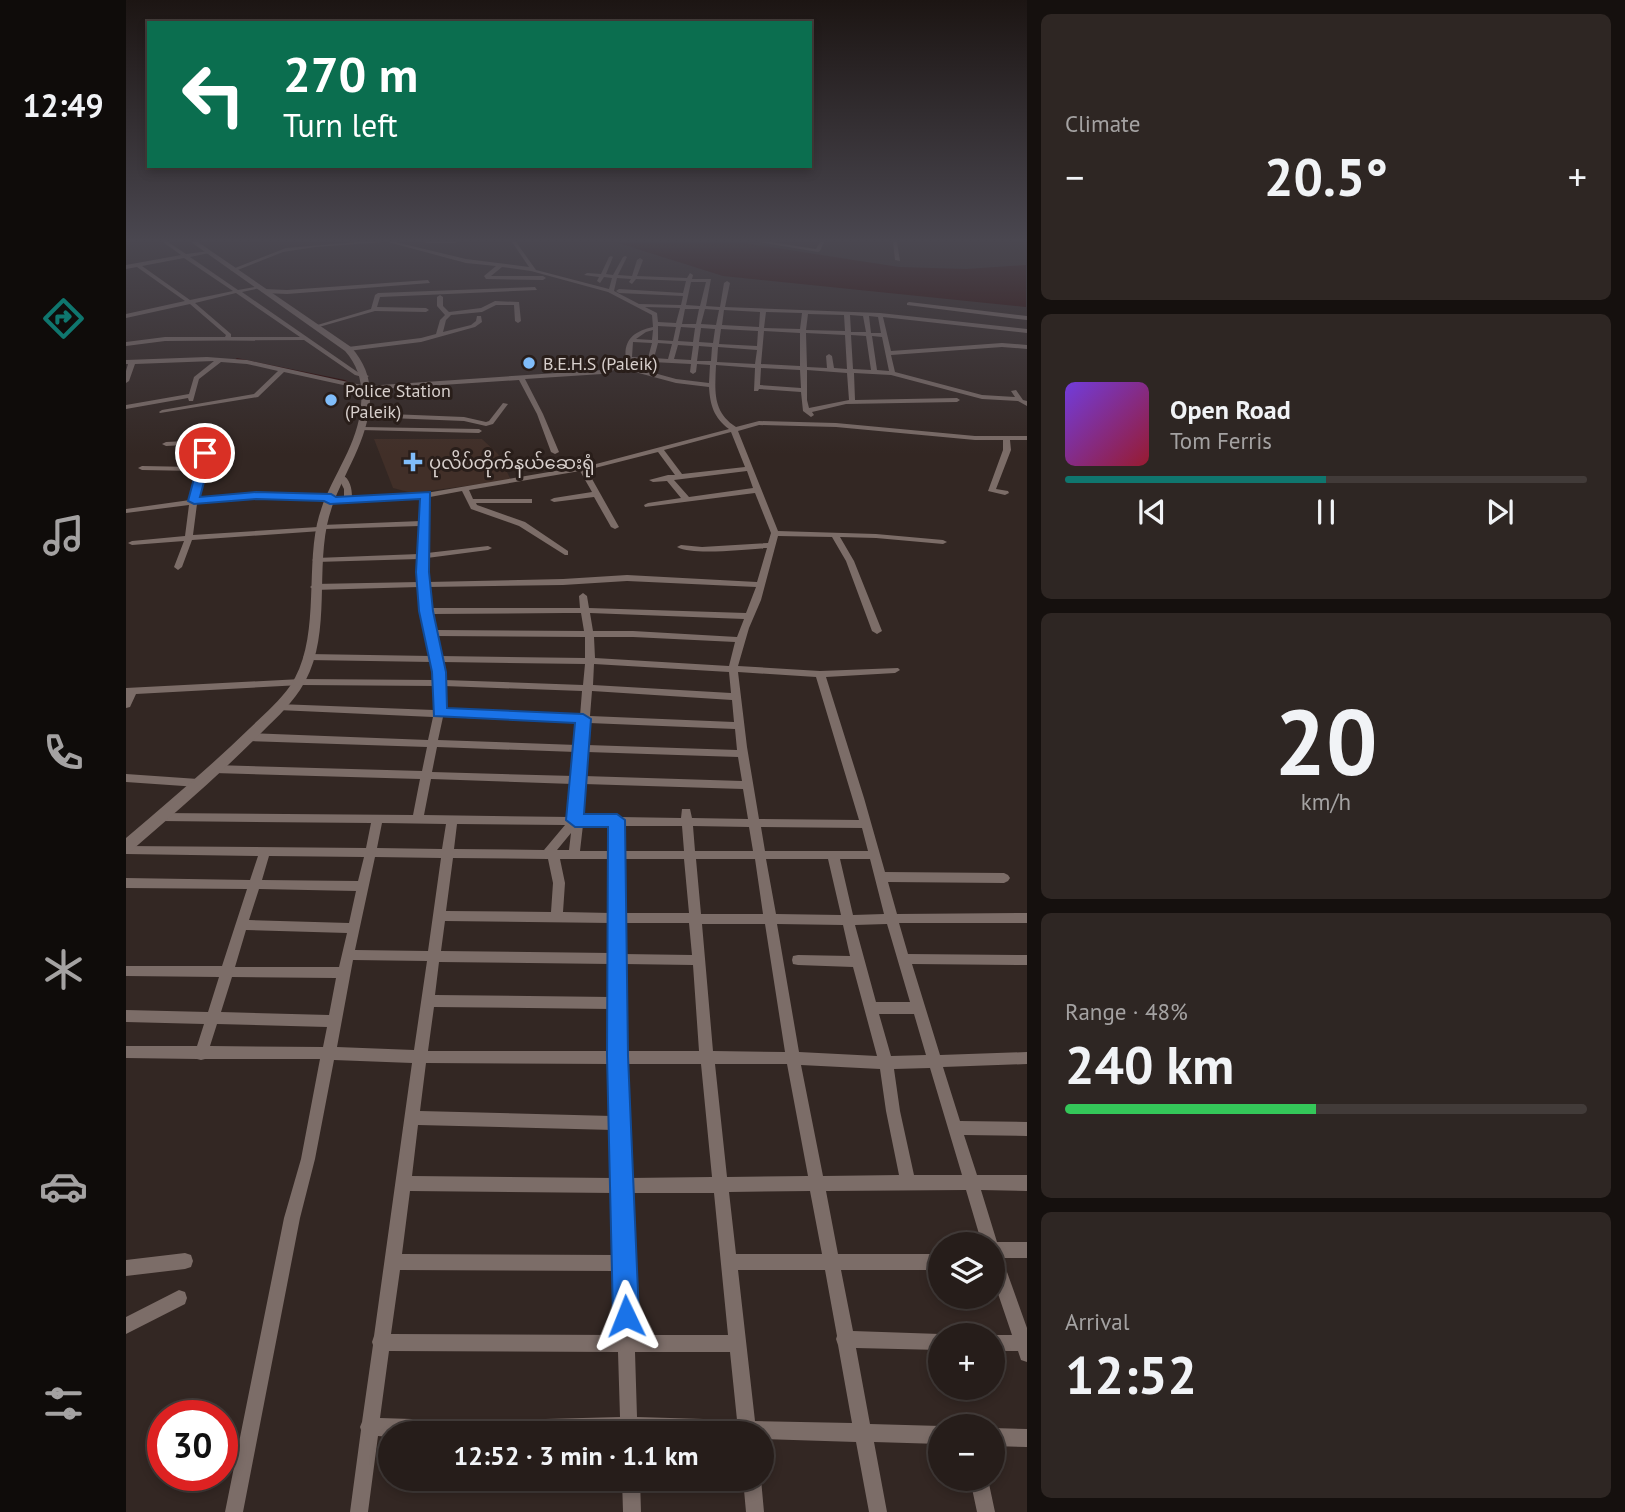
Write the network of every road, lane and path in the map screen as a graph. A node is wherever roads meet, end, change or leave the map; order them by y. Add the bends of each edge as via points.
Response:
1 (805, 312) edge
2 (142, 313) edge
3 (202, 313) edge
4 (265, 313) edge
5 (296, 313) edge
6 (365, 313) edge
7 (446, 313) edge
8 (465, 313) edge
9 (518, 313) edge
10 (653, 313) edge
11 (682, 313) edge
12 (701, 313) edge
13 (722, 313) edge
14 (763, 313) edge
15 (781, 313) edge
16 (817, 313) edge
17 (939, 313) edge
18 (136, 314) joint
19 (459, 314) joint
20 (847, 314) junction
21 (866, 314) junction
22 (448, 315) junction
23 (126, 316) edge
24 (951, 316) junction
25 (478, 317) dead end
26 (881, 318) junction
27 (1027, 318) edge
28 (519, 321) dead end
29 (998, 321) junction
30 (1027, 324) edge
31 (656, 326) junction
32 (679, 326) junction
33 (317, 327) junction
34 (698, 327) junction
35 (720, 328) junction
36 (739, 329) junction
37 (760, 330) junction
38 (780, 331) junction
39 (1027, 331) edge
40 (479, 332) dead end
41 (803, 332) junction
42 (849, 334) junction
43 (443, 335) junction
44 (868, 335) junction
45 (883, 335) junction
46 (303, 339) junction
47 (227, 340) junction
48 (631, 340) junction
49 (655, 342) junction
50 (675, 343) junction
51 (126, 344) edge
52 (696, 344) junction
53 (717, 345) junction
54 (738, 346) junction
55 (1027, 347) edge
56 (759, 348) junction
57 (348, 349) junction
58 (850, 351) junction
59 (126, 352) edge
60 (871, 352) junction
61 (887, 353) junction
62 (829, 356) dead end
63 (203, 358) junction
64 (220, 359) junction
65 (133, 360) edge
66 (629, 360) junction
67 (651, 360) junction
68 (671, 361) junction
69 (693, 362) junction
70 (715, 364) junction
71 (735, 365) junction
72 (620, 366) junction
73 (758, 366) junction
74 (780, 368) junction
75 (282, 370) junction
76 (803, 370) junction
77 (831, 371) junction
78 (852, 371) junction
79 (692, 372) dead end
80 (874, 372) junction
81 (892, 373) junction
82 (521, 378) junction
83 (126, 380) edge
84 (349, 381) dead end
85 (366, 382) junction
86 (713, 385) junction
87 (780, 388) junction
88 (804, 390) junction
89 (1014, 391) dead end
90 (191, 396) junction
91 (1019, 399) junction
92 (957, 400) dead end
93 (852, 401) junction
94 (505, 404) dead end
95 (1027, 404) edge
96 (126, 407) edge
97 (191, 407) junction
98 (806, 411) junction
99 (162, 412) dead end
100 (364, 422) junction
101 (817, 424) junction
102 (733, 428) junction
103 (480, 432) dead end
104 (1027, 438) edge
105 (1006, 439) junction
106 (166, 444) dead end
107 (660, 449) junction
108 (555, 452) dead end
109 (197, 467) junction
110 (142, 468) dead end
111 (582, 468) junction
112 (749, 469) junction
113 (679, 476) junction
114 (342, 477) junction
115 (668, 477) junction
116 (653, 480) dead end
117 (482, 485) junction
118 (464, 488) junction
119 (758, 489) junction
120 (1005, 493) dead end
121 (596, 494) junction
122 (426, 495) junction
123 (330, 499) junction
124 (686, 499) junction
125 (348, 500) junction
126 (554, 500) dead end
127 (194, 501) junction
128 (470, 501) junction
129 (492, 501) junction
130 (529, 501) dead end
131 (648, 505) dead end
132 (126, 511) edge
133 (496, 515) junction
134 (424, 523) junction
135 (614, 527) dead end
136 (321, 528) junction
137 (835, 536) junction
138 (189, 538) junction
139 (774, 539) junction
140 (943, 542) dead end
141 (132, 543) dead end
142 (681, 547) dead end
143 (488, 548) dead end
144 (565, 553) dead end
145 (423, 556) junction
146 (316, 560) junction
147 (178, 567) dead end
148 (424, 585) junction
149 (761, 586) junction
150 (314, 587) junction
151 (583, 596) dead end
152 (426, 611) junction
153 (585, 611) junction
154 (749, 616) junction
155 (877, 631) dead end
156 (431, 633) junction
157 (589, 634) junction
158 (741, 640) junction
159 (308, 657) junction
160 (437, 657) junction
161 (590, 661) junction
162 (733, 668) junction
163 (895, 670) dead end
164 (820, 674) junction
165 (299, 682) junction
166 (440, 684) junction
167 (587, 688) junction
168 (129, 691) edge
169 (736, 697) junction
170 (126, 705) edge
171 (278, 707) junction
172 (440, 713) junction
173 (583, 719) junction
174 (739, 726) junction
175 (249, 737) junction
176 (433, 744) junction
177 (580, 749) junction
178 (743, 754) junction
179 (214, 769) junction
180 (426, 777) junction
181 (126, 778) edge
182 (577, 781) junction
183 (198, 783) junction
184 (748, 785) junction
185 (686, 816) junction
186 (160, 817) junction
187 (378, 818) junction
188 (418, 819) junction
189 (452, 820) junction
190 (576, 820) junction
191 (617, 820) junction
192 (754, 822) junction
193 (866, 824) junction
194 (126, 848) edge
195 (265, 851) junction
196 (369, 852) junction
197 (617, 853) junction
198 (447, 854) junction
199 (551, 854) junction
200 (574, 855) junction
201 (688, 855) junction
202 (875, 855) junction
203 (759, 856) junction
204 (833, 856) junction
205 (880, 877) junction
206 (1004, 878) dead end
207 (126, 883) edge
208 (254, 885) junction
209 (362, 886) junction
210 (439, 916) junction
211 (557, 916) junction
212 (617, 916) junction
213 (694, 917) junction
214 (769, 918) junction
215 (892, 918) junction
216 (1027, 918) edge
217 (848, 920) junction
218 (241, 925) junction
219 (355, 928) junction
220 (348, 955) junction
221 (434, 956) junction
222 (904, 959) junction
223 (617, 960) junction
224 (698, 960) junction
225 (798, 960) dead end
226 (1027, 960) edge
227 (858, 962) junction
228 (126, 971) edge
229 (225, 973) junction
230 (344, 973) junction
231 (428, 1001) junction
232 (617, 1003) junction
233 (871, 1008) junction
234 (919, 1008) junction
235 (126, 1016) edge
236 (211, 1018) junction
237 (335, 1021) junction
238 (126, 1052) edge
239 (328, 1053) junction
240 (201, 1054) junction
241 (618, 1056) junction
242 (420, 1057) junction
243 (793, 1058) junction
244 (1027, 1058) edge
245 (707, 1059) junction
246 (935, 1062) junction
247 (886, 1063) junction
248 (411, 1118) junction
249 (619, 1123) junction
250 (954, 1128) junction
251 (1027, 1129) edge
252 (403, 1182) junction
253 (971, 1182) junction
254 (908, 1183) junction
255 (1027, 1183) edge
256 (817, 1185) junction
257 (622, 1186) junction
258 (719, 1186) junction
259 (986, 1232) edge
260 (1027, 1250) edge
261 (1005, 1255) edge
262 (185, 1261) dead end
263 (831, 1261) junction
264 (392, 1262) junction
265 (727, 1262) junction
266 (928, 1262) edge
267 (624, 1263) junction
268 (126, 1268) edge
269 (1005, 1290) edge
270 (179, 1298) dead end
271 (126, 1326) edge
272 (844, 1339) junction
273 (380, 1342) junction
274 (928, 1342) edge
275 (1024, 1342) edge
276 (627, 1343) junction
277 (1005, 1343) edge
278 (737, 1344) junction
279 (629, 1421) edge
280 (746, 1421) edge
281 (369, 1427) junction
282 (378, 1427) edge
283 (774, 1432) edge
284 (862, 1432) junction
285 (928, 1435) edge
286 (1005, 1437) edge
287 (1027, 1438) edge
288 (631, 1491) edge
289 (753, 1491) edge
290 (982, 1491) edge
291 (233, 1512) edge
292 (359, 1512) edge
293 (632, 1512) edge
294 (755, 1512) edge
295 (878, 1512) edge
296 (986, 1512) edge

1 - 41 street
2 - 18 street
3 - 47 street via 229,335
4 - 46 street
5 - 33 street
6 - 33 street
7 - 22 street
8 - 19 street
9 - 28 street
10 - 31 street
11 - 32 street
12 - 34 street
13 - 35 street
14 - 37 street
15 - 38 street
16 - 20 street
17 - 24 street
18 - 23 street
19 - 22 street
20 - 21 street
20 - 42 street
21 - 26 street
21 - 44 street
22 - 43 street via 441,324
24 - 26 street via 911,322
24 - 29 street
24 - 29 street
25 - 43 street via 473,326
26 - 45 street
27 - 29 street
29 - 30 street
29 - 39 street
31 - 32 street
31 - 48 street
31 - 49 street
32 - 34 street
32 - 50 street
33 - 57 street
34 - 35 street
34 - 52 street
35 - 36 street
35 - 53 street
36 - 37 street
36 - 54 street
37 - 38 street
37 - 56 street
38 - 41 street
40 - 43 street
41 - 42 street
41 - 76 street
42 - 44 street
42 - 58 street
43 - 57 street
44 - 45 street
44 - 60 street
45 - 61 street
46 - 47 street
46 - 85 street
47 - 51 street
48 - 49 street
48 - 66 street
49 - 50 street
49 - 67 street
50 - 52 street
50 - 68 street
52 - 53 street
52 - 69 street
53 - 54 street
53 - 70 street
54 - 56 street
54 - 71 street
55 - 61 street
56 - 73 street
57 - 85 street via 361,363
58 - 60 street
58 - 78 street
59 - 65 street
60 - 80 street
61 - 81 street
62 - 77 street
63 - 64 street
63 - 65 street
63 - 84 street via 250,358
64 - 75 street
64 - 90 street via 200,373
65 - 83 street
66 - 67 street
66 - 72 street
67 - 68 street
68 - 69 street
69 - 70 street
69 - 79 street
70 - 71 street
70 - 86 street
71 - 73 street
72 - 82 street via 602,372
72 - 86 street via 676,382
73 - 74 street
73 - 87 street via 757,389
74 - 76 street
74 - 87 street
75 - 85 street
75 - 97 street via 256,396
76 - 77 street
76 - 88 street
77 - 78 street
78 - 80 street
78 - 93 street
80 - 81 street
81 - 91 street via 982,397
82 - 85 street
82 - 108 street
85 - 100 street
86 - 102 street via 717,412
87 - 88 street
88 - 98 street
89 - 91 street
90 - 96 street
90 - 97 street
91 - 95 street
92 - 93 street
93 - 98 street
94 - 100 street via 486,424 464,419
97 - 99 street
98 - 101 street
100 - 103 street
100 - 114 street
101 - 102 street via 772,422
101 - 105 street
102 - 107 street
102 - 112 street
104 - 105 street
105 - 120 street via 1008,452 993,478 992,491
106 - 109 street via 210,439
107 - 111 street
107 - 113 street
109 - 110 street
109 - 127 street via 202,471
111 - 117 street
111 - 121 street
112 - 113 street
112 - 119 street
113 - 115 street
114 - 123 street
114 - 125 street
115 - 116 street
115 - 124 street
117 - 118 street
117 - 129 street
118 - 122 street
118 - 128 street
119 - 124 street
119 - 139 street
121 - 126 street
121 - 135 street
122 - 125 street
122 - 134 street
123 - 125 street
123 - 127 street via 256,495
123 - 136 street
124 - 131 street
127 - 132 street
127 - 138 street
128 - 129 street
128 - 133 street via 481,511
129 - 130 street
129 - 133 street
133 - 144 street via 522,524
134 - 136 street
134 - 145 street
136 - 138 street
136 - 146 street
137 - 139 street
137 - 140 street
137 - 155 street via 850,561
138 - 141 street
138 - 147 street
139 - 142 street via 702,549
139 - 149 street
143 - 145 street
145 - 146 street
145 - 148 street
146 - 150 street
148 - 149 street via 638,578
148 - 150 street
148 - 152 street
149 - 154 street
150 - 159 street
151 - 153 street
152 - 153 street
152 - 156 street
153 - 154 street
153 - 157 street
154 - 158 street
156 - 157 street
156 - 160 street
157 - 158 street
157 - 161 street
158 - 162 street
159 - 160 street
159 - 165 street
160 - 161 street
160 - 166 street
161 - 162 street
161 - 167 street
162 - 164 street
162 - 169 street
163 - 164 street
164 - 193 street
165 - 166 street
165 - 168 street
165 - 171 street
166 - 167 street
166 - 172 street
167 - 169 street
167 - 173 street
168 - 170 street
169 - 174 street
171 - 172 street
171 - 175 street
172 - 173 street
172 - 176 street
173 - 174 street
173 - 177 street
174 - 178 street
175 - 176 street
175 - 179 street
176 - 177 street
176 - 180 street
177 - 178 street
177 - 182 street
178 - 184 street
179 - 180 street
179 - 183 street
180 - 182 street
180 - 188 street
181 - 183 street
182 - 184 street
182 - 190 street
183 - 186 street
184 - 192 street
185 - 191 street
185 - 192 street
185 - 201 street
186 - 187 street
186 - 194 street
187 - 188 street
187 - 196 street
188 - 189 street
189 - 190 street
189 - 198 street
190 - 191 street
190 - 199 street
190 - 200 street
191 - 197 street
192 - 193 street
192 - 203 street
193 - 202 street
194 - 195 street
195 - 196 street
195 - 208 street
196 - 198 street
196 - 209 street
197 - 200 street
197 - 201 street
197 - 212 street
198 - 199 street
198 - 210 street
199 - 200 street
199 - 211 street via 559,883
201 - 203 street
201 - 213 street
202 - 204 street
202 - 205 street
203 - 204 street
203 - 214 street
204 - 217 street
205 - 206 street
205 - 215 street
207 - 208 street
208 - 209 street
208 - 218 street
209 - 219 street
210 - 211 street
210 - 221 street
211 - 212 street
212 - 213 street
212 - 223 street
213 - 214 street
213 - 224 street
214 - 217 street
214 - 243 street
215 - 216 street
215 - 217 street
215 - 222 street
217 - 227 street
218 - 219 street
218 - 229 street
219 - 220 street
220 - 221 street
220 - 230 street
221 - 223 street
221 - 231 street
222 - 226 street
222 - 234 street
223 - 224 street
223 - 232 street
224 - 245 street
225 - 227 street
227 - 233 street
228 - 229 street
229 - 230 street
229 - 236 street
230 - 237 street
231 - 232 street
231 - 242 street
232 - 241 street
233 - 234 street
233 - 247 street
234 - 246 street
235 - 236 street
236 - 237 street
236 - 240 street
237 - 239 street
238 - 240 street
239 - 240 street
239 - 242 street
239 - 291 street
241 - 242 street
241 - 245 street
241 - 249 street
242 - 248 street
243 - 245 street
243 - 247 street
243 - 256 street
244 - 246 street
245 - 258 street
246 - 247 street
246 - 250 street
247 - 254 street
248 - 249 street
248 - 252 street
249 - 257 street
250 - 251 street
250 - 253 street
252 - 257 street
252 - 264 street
253 - 254 street
253 - 255 street
253 - 259 street
254 - 256 street
256 - 258 street
256 - 263 street
257 - 258 street
257 - 267 street
258 - 265 street
260 - 261 street
262 - 268 street
263 - 265 street
263 - 266 street
263 - 272 street
264 - 267 street
264 - 273 street
265 - 278 street
267 - 276 street
269 - 275 street
270 - 271 street
272 - 274 street
272 - 284 street
273 - 276 street
273 - 281 street
275 - 277 street
276 - 278 street
276 - 279 street
278 - 280 street
281 - 282 street
281 - 292 street
283 - 284 street
284 - 285 street
284 - 295 street
286 - 287 street
288 - 293 street
289 - 294 street
290 - 296 street

